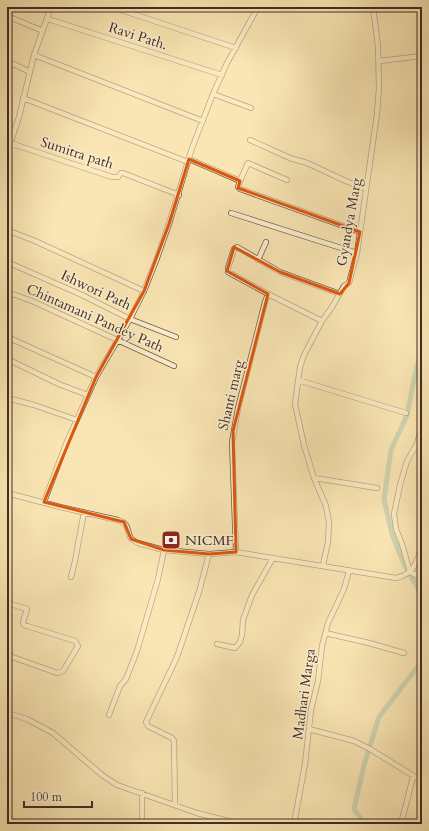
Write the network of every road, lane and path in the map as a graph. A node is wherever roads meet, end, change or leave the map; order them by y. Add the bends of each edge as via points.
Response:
1 (51, 7) edge
2 (112, 7) edge
3 (258, 7) edge
4 (373, 7) edge
5 (7, 16) edge
6 (48, 19) junction
7 (43, 31) junction
8 (236, 48) junction
9 (34, 55) junction
10 (422, 56) edge
11 (7, 61) edge
12 (379, 61) junction
13 (30, 72) junction
14 (222, 75) junction
15 (213, 94) junction
16 (23, 98) junction
17 (252, 108) dead end
18 (202, 121) junction
19 (7, 128) edge
20 (14, 132) junction
21 (250, 140) dead end
22 (10, 143) junction
23 (7, 153) edge
24 (188, 160) junction
25 (287, 180) dead end
26 (240, 181) junction
27 (366, 189) junction
28 (179, 195) junction
29 (231, 213) dead end
30 (7, 230) edge
31 (360, 232) junction
32 (266, 242) dead end
33 (357, 253) junction
34 (258, 260) junction
35 (7, 262) edge
36 (144, 290) junction
37 (7, 292) edge
38 (268, 294) junction
39 (340, 294) junction
40 (130, 319) junction
41 (322, 321) junction
42 (7, 337) edge
43 (176, 337) dead end
44 (117, 339) junction
45 (7, 359) edge
46 (174, 366) dead end
47 (96, 377) junction
48 (298, 380) junction
49 (88, 395) junction
50 (7, 398) edge
51 (406, 413) dead end
52 (77, 420) junction
53 (422, 424) edge
54 (314, 478) junction
55 (377, 488) dead end
56 (7, 493) edge
57 (44, 502) junction
58 (84, 512) junction
59 (422, 547) edge
60 (164, 550) junction
61 (236, 552) junction
62 (209, 554) junction
63 (273, 558) junction
64 (323, 565) junction
65 (349, 571) junction
66 (410, 572) junction
67 (71, 577) dead end
68 (422, 578) edge
69 (7, 603) edge
70 (325, 634) junction
71 (217, 644) dead end
72 (404, 652) dead end
73 (7, 655) edge
74 (7, 713) edge
75 (109, 715) dead end
76 (309, 729) junction
77 (414, 776) junction
78 (422, 781) edge
79 (142, 793) junction
80 (175, 805) junction
81 (142, 824) edge
82 (240, 824) edge
83 (294, 824) edge
84 (401, 824) edge

1 - 6 street
2 - 8 street
3 - 8 street
4 - 12 street, Gyandya Marg
5 - 7 street
6 - 7 street
6 - 14 street, Ravi Path.
7 - 9 street
8 - 14 street
9 - 13 street
9 - 18 street
10 - 12 street
11 - 13 street
12 - 27 street, Gyandya Marg via 377,114
13 - 16 street
14 - 15 street
15 - 17 street
15 - 18 street
16 - 20 street
16 - 24 street
18 - 24 street
19 - 20 street
20 - 22 street
21 - 27 street
22 - 23 street
22 - 28 street, Sumitra path via 112,177 118,177 123,173
24 - 26 street
24 - 28 street
25 - 26 street via 248,163
26 - 31 street via 240,189
27 - 31 street, Gyandya Marg
28 - 36 street
29 - 33 street
30 - 36 street
31 - 33 street, Gyandya Marg
32 - 34 street
33 - 39 street, Gyandya Marg via 349,283
34 - 38 street via 235,247 227,271
34 - 39 street via 280,272
35 - 40 street, Ishwori Path
36 - 40 street
37 - 44 street, Chintamani Pandey Path
38 - 41 street
38 - 61 street, Shanti marg via 233,431
39 - 41 street, Gyandya Marg
40 - 43 street, Ishwori Path
40 - 44 street
41 - 48 street, Gyandya Marg via 304,355
42 - 47 street
44 - 46 street, Chintamani Pandey Path
44 - 47 street
45 - 49 street
47 - 49 street
48 - 51 street
48 - 54 street, Gyandya Marg via 295,404
49 - 52 street
50 - 52 street
52 - 57 street
53 - 66 street via 417,444 407,461 394,514 396,529
54 - 55 street
54 - 64 street, Gyandya Marg via 326,506 329,522
56 - 57 street
57 - 58 street
58 - 60 street via 124,522 131,539
58 - 67 street
59 - 66 street via 418,560
60 - 62 street
60 - 75 street via 137,651
61 - 62 street
61 - 63 street
62 - 80 street via 177,657 146,722 148,726 174,741
63 - 64 street
63 - 71 street via 252,595 243,620 239,644 235,648
64 - 65 street
65 - 66 street via 396,578
65 - 70 street, Madhari Marga
66 - 68 street
69 - 73 street via 27,609 24,625 75,641 78,646 61,673
70 - 72 street
70 - 76 street, Madhari Marga
74 - 79 street via 42,726 117,785
76 - 77 street via 370,748
76 - 83 street, Madhari Marga
77 - 78 street
77 - 84 street
79 - 80 street
79 - 81 street
80 - 82 street

